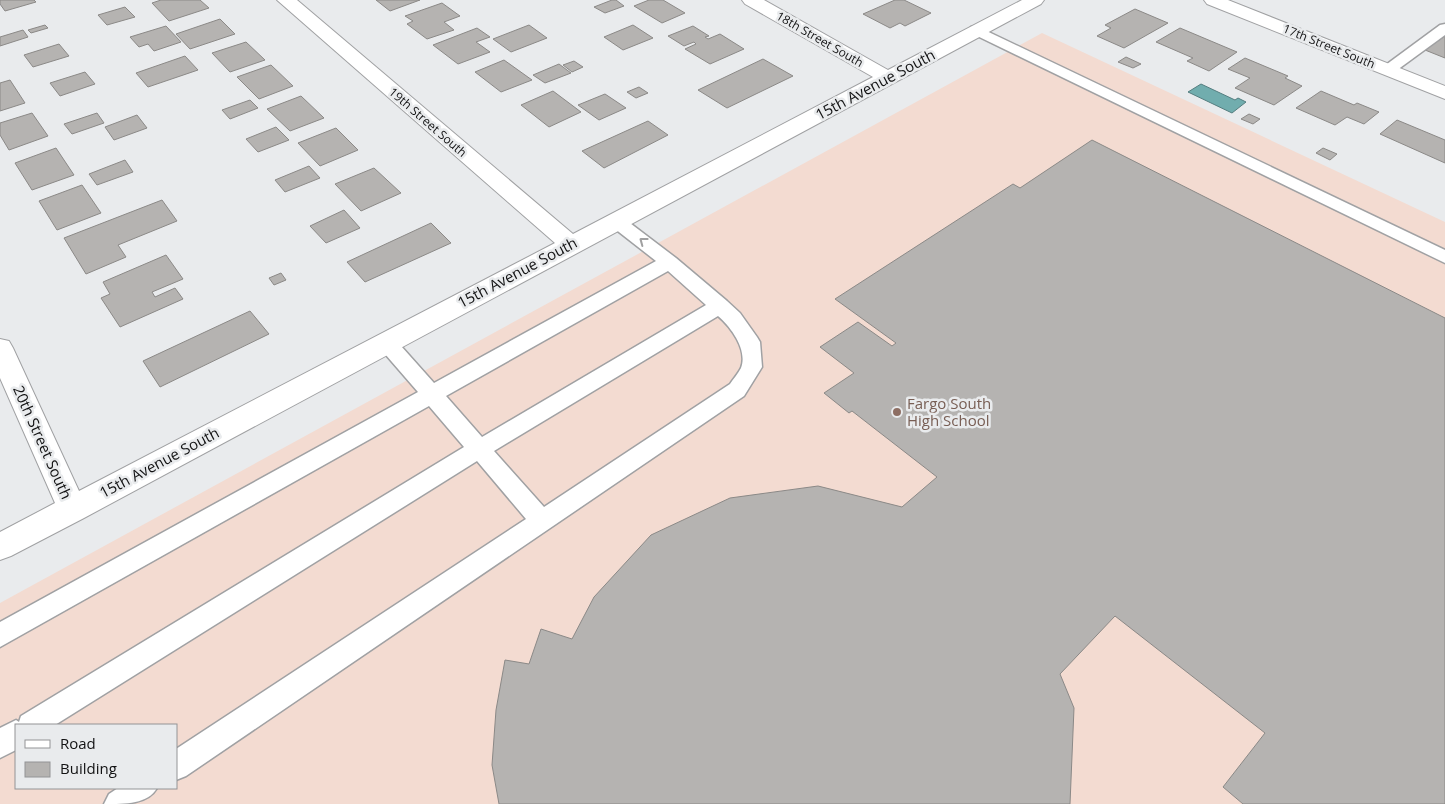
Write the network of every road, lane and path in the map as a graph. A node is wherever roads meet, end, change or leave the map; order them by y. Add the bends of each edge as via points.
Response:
1 (286, 0) edge
2 (751, 0) edge
3 (1035, 0) edge
4 (1213, 0) edge
5 (1445, 28) edge
6 (976, 30) junction
7 (1388, 70) junction
8 (888, 78) junction
9 (1445, 93) edge
10 (616, 221) junction
11 (570, 244) junction
12 (1445, 257) edge
13 (670, 262) junction
14 (720, 306) junction
15 (386, 342) junction
16 (0, 348) edge
17 (432, 394) junction
18 (479, 448) junction
19 (73, 509) junction
20 (541, 520) junction
21 (0, 547) edge
22 (0, 635) edge
23 (33, 724) edge
24 (15, 735) edge
25 (0, 744) edge
26 (178, 765) edge
27 (142, 789) edge
28 (119, 804) edge

1 - 11 street, 19th Street South
2 - 8 street, 18th Street South
3 - 6 street, 15th Avenue South
4 - 7 street, 17th Street South
5 - 7 lane
6 - 8 street, 15th Avenue South
6 - 12 lane
7 - 9 street, 17th Street South
8 - 10 street, 15th Avenue South
10 - 11 street, 15th Avenue South
13 -> 10 lane
11 - 15 street, 15th Avenue South
13 - 14 lane
13 - 17 lane
14 - 18 lane
14 - 20 lane via 750,342 752,367 737,390
15 - 17 lane
15 - 19 street, 15th Avenue South
16 - 19 street, 20th Street South
17 - 18 lane
17 - 22 lane
18 - 20 lane
18 - 23 lane
19 - 21 street, 15th Avenue South
20 - 26 lane
24 - 25 lane
27 - 28 lane

